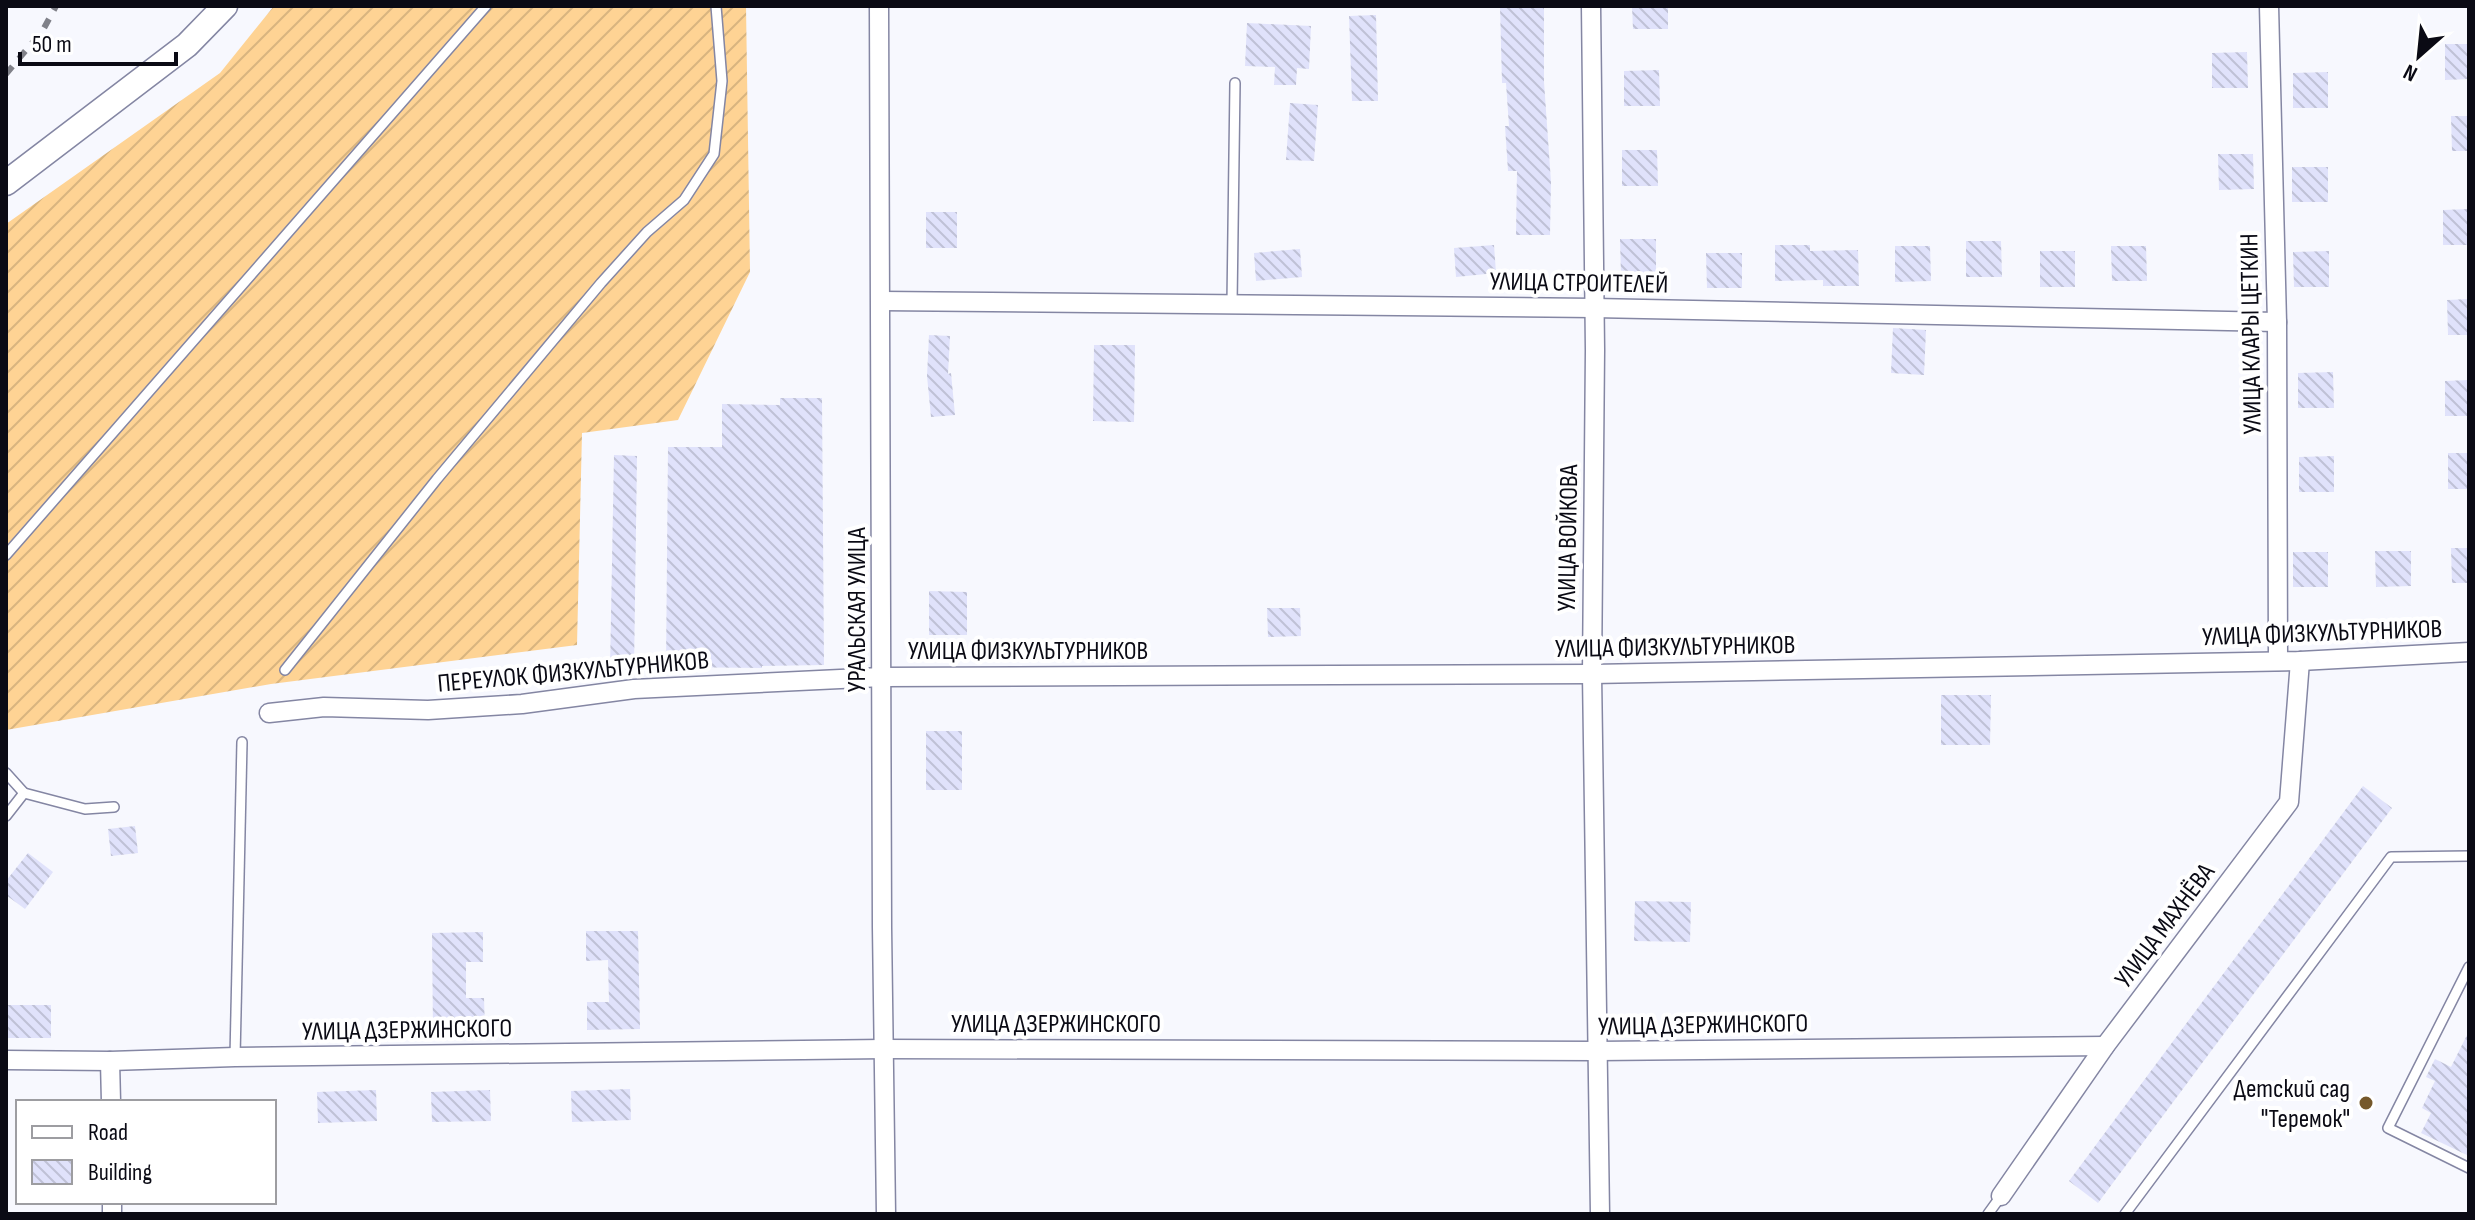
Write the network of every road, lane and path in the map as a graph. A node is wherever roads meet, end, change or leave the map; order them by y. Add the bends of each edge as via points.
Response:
1 (225, 6) edge
2 (486, 6) edge
3 (716, 6) edge
4 (879, 6) edge
5 (1591, 6) edge
6 (2269, 6) edge
7 (1235, 83) dead end
8 (6, 183) edge
9 (881, 301) junction
10 (1232, 304) junction
11 (1594, 308) junction
12 (2277, 322) junction
13 (6, 555) edge
14 (2469, 652) edge
15 (2278, 661) junction
16 (2300, 661) junction
17 (285, 670) dead end
18 (1592, 674) junction
19 (882, 677) junction
20 (269, 713) dead end
21 (242, 742) dead end
22 (6, 773) edge
23 (24, 793) junction
24 (114, 807) dead end
25 (6, 816) edge
26 (2469, 856) edge
27 (2469, 967) edge
28 (2105, 1046) junction
29 (884, 1049) junction
30 (1597, 1051) junction
31 (235, 1057) junction
32 (6, 1060) edge
33 (110, 1061) junction
34 (111, 1100) edge
35 (2469, 1168) edge
36 (2001, 1196) joint
37 (886, 1214) edge
38 (1600, 1214) edge
39 (1988, 1214) edge
40 (2125, 1214) edge

1 - 8 main road via 187,45
2 - 13 lane
3 - 17 lane via 722,81 714,154 707,166 684,200 601,283
4 - 9 street, УРАЛЬСКАЯ УЛИЦА
5 - 11 street, УЛИЦА ВОЙКОВА
6 - 12 street, УЛИЦА КЛАРЫ ЦЕТКИН
7 - 10 lane
9 - 10 street, УЛИЦА СТРОИТЕЛЕЙ
9 - 19 street, УРАЛЬСКАЯ УЛИЦА
10 - 11 street, УЛИЦА СТРОИТЕЛЕЙ
11 - 12 street, УЛИЦА СТРОИТЕЛЕЙ
11 - 18 street, УЛИЦА ВОЙКОВА
12 - 15 street, УЛИЦА КЛАРЫ ЦЕТКИН
14 - 16 street, УЛИЦА ФИЗКУЛЬТУРНИКОВ
15 - 16 street, УЛИЦА ФИЗКУЛЬТУРНИКОВ
15 - 18 street, УЛИЦА ФИЗКУЛЬТУРНИКОВ
16 - 28 street, УЛИЦА МАХНЁВА via 2289,802
18 - 19 street, УЛИЦА ФИЗКУЛЬТУРНИКОВ
18 - 30 street, УЛИЦА ВОЙКОВА
19 - 20 street, ПЕРЕУЛОК ФИЗКУЛЬТУРНИКОВ via 634,689 428,710 324,707
19 - 29 street, УРАЛЬСКАЯ УЛИЦА
21 - 31 lane
22 - 23 lane
23 - 24 lane via 85,809
23 - 25 lane
26 - 40 lane via 2391,857
27 - 35 lane via 2388,1128
28 - 30 street, УЛИЦА ДЗЕРЖИНСКОГО
28 - 36 street, УЛИЦА МАХНЁВА
29 - 30 street, УЛИЦА ДЗЕРЖИНСКОГО
29 - 31 street, УЛИЦА ДЗЕРЖИНСКОГО
29 - 37 street, УРАЛЬСКАЯ УЛИЦА
30 - 38 street, УЛИЦА ВОЙКОВА
31 - 33 street, УЛИЦА ДЗЕРЖИНСКОГО
32 - 33 street, УЛИЦА ДЗЕРЖИНСКОГО
33 - 34 street
36 - 39 lane

